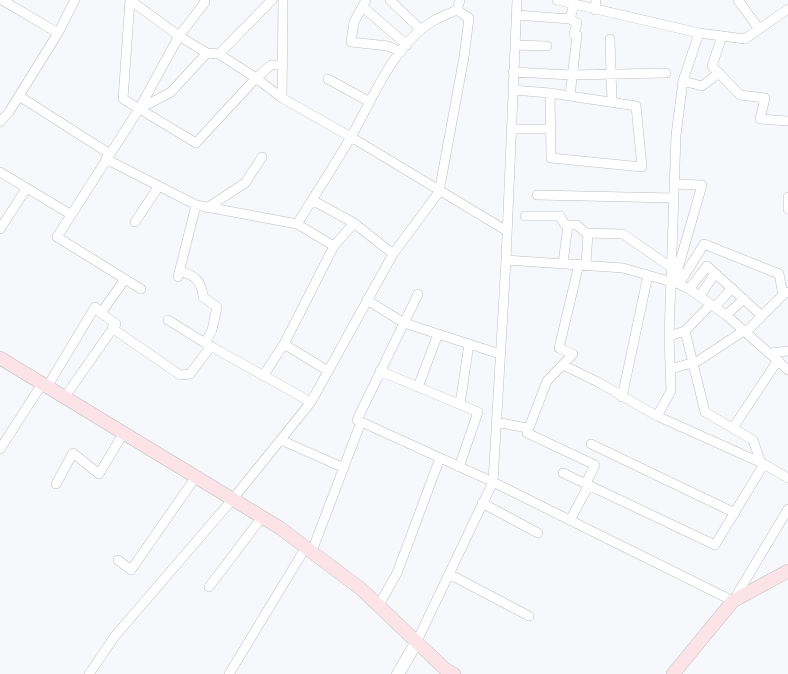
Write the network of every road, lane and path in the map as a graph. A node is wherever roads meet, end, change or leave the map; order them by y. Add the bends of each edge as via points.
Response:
1 (2, 0) edge
2 (75, 0) edge
3 (130, 0) edge
4 (204, 0) edge
5 (272, 0) edge
6 (283, 0) edge
7 (390, 0) edge
8 (460, 0) edge
9 (516, 0) edge
10 (557, 0) edge
11 (596, 0) edge
12 (738, 0) edge
13 (365, 4) edge
14 (574, 4) junction
15 (788, 9) edge
16 (457, 10) junction
17 (595, 10) junction
18 (516, 15) junction
19 (570, 19) junction
20 (759, 29) junction
21 (421, 30) junction
22 (58, 33) junction
23 (698, 33) junction
24 (179, 36) junction
25 (722, 36) junction
26 (610, 39) dead end
27 (514, 45) junction
28 (547, 46) dead end
29 (404, 48) junction
30 (207, 53) junction
31 (218, 54) junction
32 (283, 65) junction
33 (514, 72) junction
34 (666, 73) dead end
35 (719, 73) junction
36 (611, 74) junction
37 (572, 75) junction
38 (256, 78) junction
39 (328, 80) dead end
40 (683, 81) junction
41 (513, 90) junction
42 (550, 93) junction
43 (19, 96) junction
44 (570, 96) junction
45 (282, 98) junction
46 (370, 102) junction
47 (612, 102) junction
48 (139, 109) junction
49 (788, 121) edge
50 (0, 122) edge
51 (511, 129) junction
52 (551, 129) junction
53 (351, 137) junction
54 (108, 156) junction
55 (262, 157) dead end
56 (0, 172) edge
57 (674, 184) junction
58 (159, 186) junction
59 (26, 189) junction
60 (439, 192) junction
61 (538, 196) dead end
62 (788, 197) edge
63 (674, 198) junction
64 (312, 200) junction
65 (196, 205) junction
66 (207, 208) junction
67 (788, 209) edge
68 (70, 214) junction
69 (525, 216) dead end
70 (135, 222) dead end
71 (354, 223) junction
72 (296, 224) junction
73 (568, 225) junction
74 (0, 229) edge
75 (507, 231) junction
76 (588, 233) junction
77 (334, 246) junction
78 (393, 254) junction
79 (506, 260) junction
80 (563, 263) junction
81 (583, 265) junction
82 (672, 268) junction
83 (715, 273) junction
84 (648, 275) junction
85 (125, 279) junction
86 (675, 283) junction
87 (732, 288) junction
88 (141, 289) dead end
89 (689, 289) junction
90 (785, 293) edge
91 (418, 294) dead end
92 (700, 296) junction
93 (744, 299) junction
94 (367, 300) junction
95 (713, 305) junction
96 (101, 313) junction
97 (726, 315) junction
98 (762, 316) junction
99 (168, 320) dead end
100 (404, 323) junction
101 (112, 328) junction
102 (685, 331) junction
103 (745, 331) junction
104 (438, 334) junction
105 (669, 336) junction
106 (208, 344) junction
107 (284, 344) junction
108 (469, 344) junction
109 (788, 351) edge
110 (771, 353) junction
111 (500, 354) junction
112 (0, 358) edge
113 (778, 360) junction
114 (693, 362) junction
115 (563, 365) junction
116 (671, 369) junction
117 (788, 370) edge
118 (328, 371) junction
119 (380, 372) junction
120 (264, 376) junction
121 (44, 386) junction
122 (418, 387) junction
123 (622, 397) junction
124 (64, 398) junction
125 (311, 402) junction
126 (460, 404) junction
127 (657, 416) junction
128 (361, 422) junction
129 (496, 422) junction
130 (733, 428) junction
131 (123, 434) junction
132 (527, 434) junction
133 (281, 440) junction
134 (591, 444) dead end
135 (0, 449) edge
136 (440, 458) junction
137 (762, 463) junction
138 (459, 467) junction
139 (344, 468) junction
140 (563, 473) dead end
141 (195, 478) junction
142 (788, 478) edge
143 (493, 482) junction
144 (56, 484) dead end
145 (588, 484) junction
146 (232, 500) junction
147 (482, 504) junction
148 (788, 509) edge
149 (735, 513) junction
150 (262, 517) junction
151 (570, 520) junction
152 (538, 533) dead end
153 (309, 549) junction
154 (118, 560) dead end
155 (788, 571) edge
156 (448, 574) junction
157 (209, 587) dead end
158 (733, 601) junction
159 (379, 605) junction
160 (528, 616) dead end
161 (416, 642) junction
162 (447, 672) edge
163 (89, 674) edge
164 (229, 674) edge
165 (398, 674) edge
166 (673, 674) edge

1 - 22 street
2 - 22 street
3 - 24 street
3 - 48 street via 123,99
4 - 24 street
5 - 31 street
6 - 32 street
7 - 21 street
8 - 16 street
9 - 18 street
10 - 14 street
11 - 17 street
12 - 20 street
13 - 29 street
13 - 29 street via 354,22 351,42
14 - 17 street
14 - 19 street
15 - 20 street
16 - 21 street via 434,20
16 - 60 street via 469,18
17 - 23 street
18 - 19 street
18 - 27 street
19 - 37 street via 577,22
20 - 25 street via 745,39
21 - 29 street
22 - 43 street
23 - 25 street
23 - 40 street
24 - 30 street
24 - 48 street
25 - 35 street via 712,66
26 - 36 street
27 - 28 street
27 - 33 street
29 - 46 street via 384,74
30 - 31 street
30 - 48 street via 172,92
31 - 38 street
32 - 38 street via 271,65
32 - 45 street
33 - 37 street
33 - 41 street
34 - 36 street
35 - 40 street via 702,86
35 - 49 street via 740,95 766,98 760,119
36 - 37 street
36 - 47 street
37 - 44 street
38 - 45 street
38 - 48 street via 196,143
39 - 46 street
40 - 57 street via 676,135
41 - 42 street
41 - 51 street
42 - 44 street
42 - 52 street
43 - 50 street
43 - 54 street
44 - 47 street
45 - 53 street
46 - 53 street
47 - 52 street via 636,106 642,167 551,158
48 - 54 street
51 - 52 street
51 - 75 street
53 - 60 street
53 - 64 street
54 - 58 street
54 - 68 street
55 - 66 street via 246,183
56 - 59 street
57 - 63 street
57 - 86 street via 702,185
58 - 65 street
58 - 70 street
59 - 68 street
59 - 74 street
60 - 75 street
60 - 78 street
61 - 63 street
62 - 67 street
63 - 82 street
64 - 71 street
64 - 72 street
65 - 66 street
65 - 106 street via 178,274 185,273 198,279 203,297 217,307
66 - 72 street
68 - 85 street via 57,237
69 - 73 street via 560,216 565,226
71 - 77 street
71 - 78 street
72 - 77 street
73 - 76 street via 577,225
73 - 80 street
75 - 79 street
76 - 81 street
76 - 82 street via 623,234
77 - 107 street
78 - 94 street
79 - 80 street
79 - 111 street
80 - 81 street
81 - 84 street via 623,268
81 - 115 street via 559,348 573,354
82 - 86 street
83 - 87 street
83 - 89 street via 707,266
83 - 92 street
84 - 86 street
84 - 123 street
85 - 88 street
85 - 96 street
86 - 89 street
86 - 90 street via 704,244 779,274
86 - 105 street
87 - 93 street
87 - 95 street
89 - 92 street
90 - 98 street
91 - 100 street
92 - 95 street
93 - 97 street
93 - 98 street
94 - 100 street
94 - 118 street
95 - 97 street
95 - 102 street
96 - 101 street via 116,324
96 - 121 street via 95,307
97 - 103 street
98 - 103 street
99 - 106 street
100 - 104 street
100 - 119 street
101 - 106 street via 180,375 190,374
101 - 124 street
102 - 105 street
102 - 114 street
103 - 110 street
103 - 114 street
104 - 108 street
104 - 122 street
105 - 116 street
106 - 120 street
107 - 118 street
107 - 120 street
108 - 111 street
108 - 126 street
109 - 110 street
110 - 113 street
111 - 129 street
112 - 121 main road
113 - 117 street
113 - 130 street
114 - 116 street
114 - 130 street via 705,412
115 - 123 street
115 - 132 street via 547,381
116 - 127 street via 671,391
118 - 125 street
119 - 122 street
119 - 128 street via 357,420
120 - 125 street
121 - 124 main road
121 - 135 street
122 - 126 street
123 - 127 street
124 - 131 main road
125 - 133 street
126 - 138 street via 478,412
127 - 137 street
128 - 136 street
128 - 139 street
129 - 132 street via 527,428
129 - 143 street
130 - 137 street via 753,440
131 - 141 main road
131 - 144 street via 100,474 73,453
132 - 145 street via 596,465
133 - 139 street
133 - 146 street
134 - 149 street
136 - 138 street
136 - 159 street via 397,573
137 - 142 street
137 - 149 street
138 - 143 street
139 - 153 street
140 - 145 street
141 - 146 main road
141 - 154 street via 131,570
143 - 147 street
143 - 151 street
145 - 149 street via 715,545
145 - 151 street
146 - 150 main road
146 - 163 street via 115,636
147 - 152 street
147 - 156 street
148 - 158 street
150 - 153 main road
150 - 157 street
151 - 158 street
153 - 159 main road
153 - 164 street
155 - 158 main road
156 - 160 street
156 - 161 street
158 - 166 main road
159 - 161 main road
161 - 162 main road
161 - 165 street

